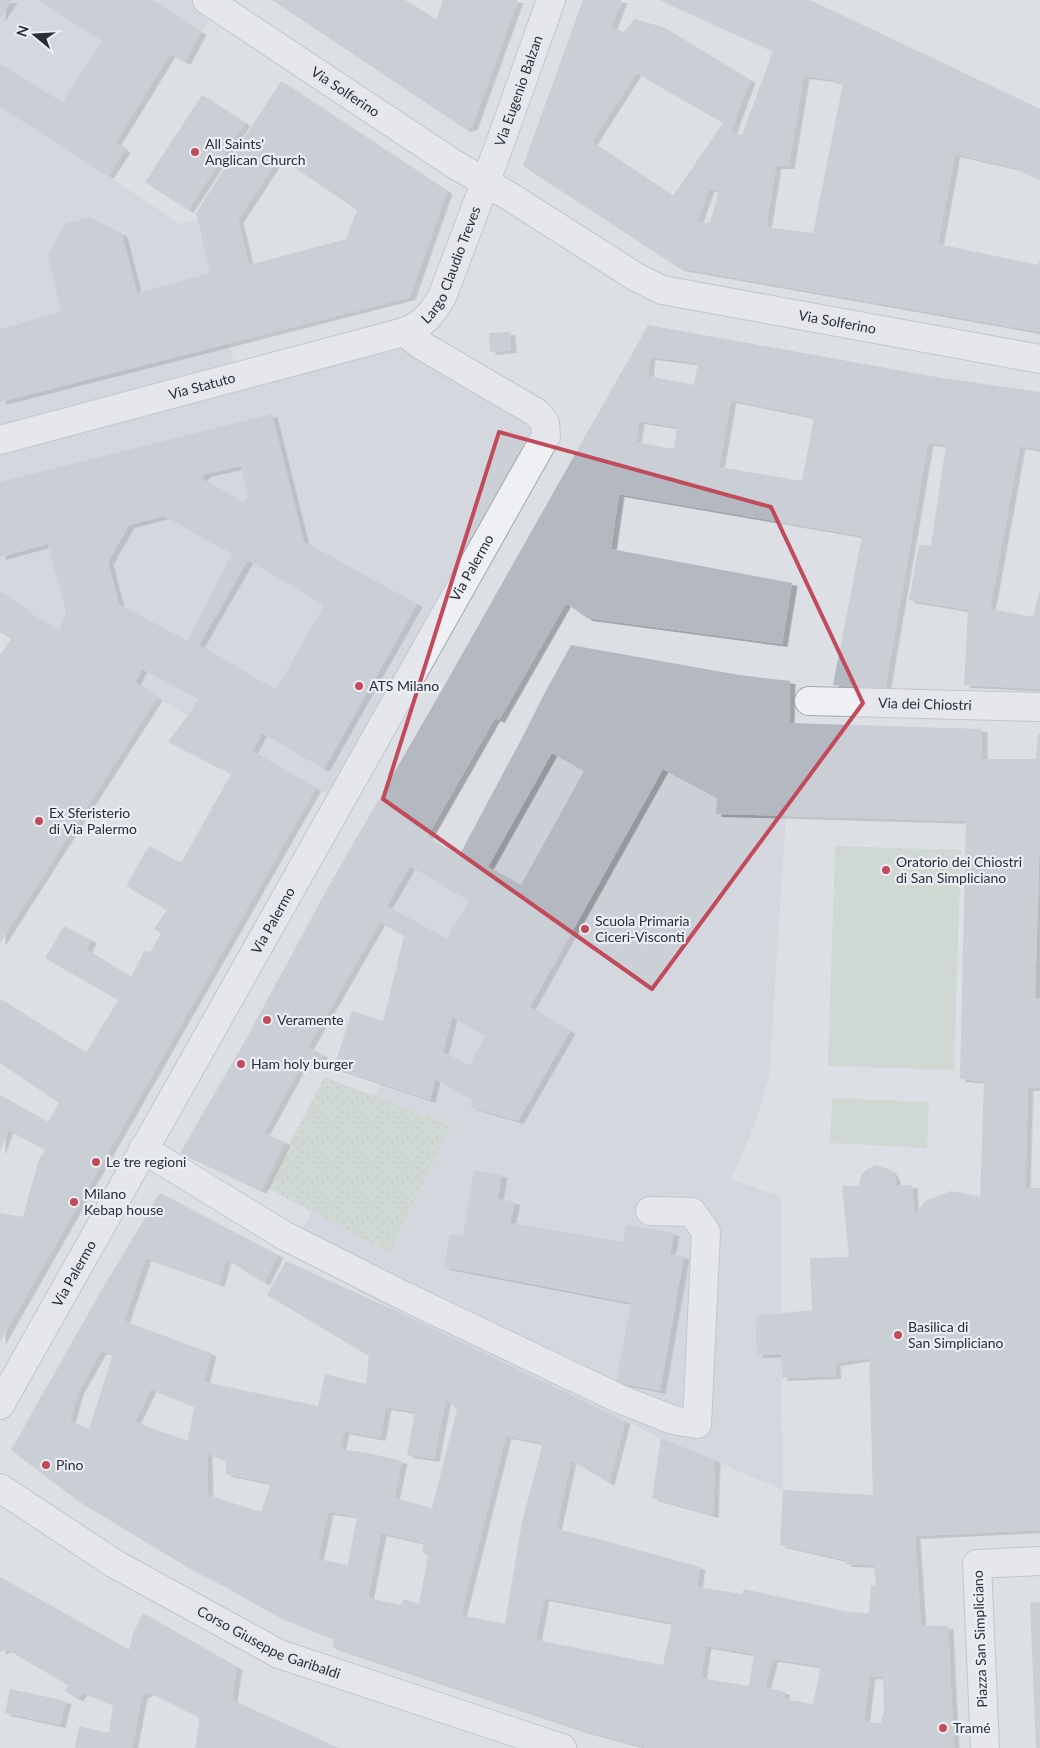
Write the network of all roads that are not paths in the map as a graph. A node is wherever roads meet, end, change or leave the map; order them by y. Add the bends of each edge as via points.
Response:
1 (207, 0) edge
2 (551, 0) edge
3 (485, 182) junction
4 (404, 332) junction
5 (1040, 359) edge
6 (546, 436) joint
7 (0, 440) edge
8 (809, 701) dead end
9 (1040, 707) edge
10 (143, 1149) junction
11 (650, 1211) dead end
12 (0, 1404) edge
13 (0, 1488) edge
14 (1040, 1561) edge
15 (562, 1748) edge
16 (985, 1748) edge

1 - 3 street, Via Solferino
2 - 3 street, Via Eugenio Balzan
3 - 4 street, Largo Claudio Treves via 442,297 429,317
3 - 5 street, Via Solferino via 662,290
4 - 6 street, Largo Claudio Treves via 537,413 545,422
4 - 7 street, Via Statuto
6 - 10 street, Via Palermo
8 - 9 street, Via dei Chiostri
10 - 11 street via 284,1236 406,1297 620,1399 673,1420 697,1424 706,1232 692,1212
10 - 12 street, Via Palermo
13 - 15 street, Corso Giuseppe Garibaldi via 115,1564 279,1654
14 - 16 street, Piazza San Simpliciano via 977,1564

